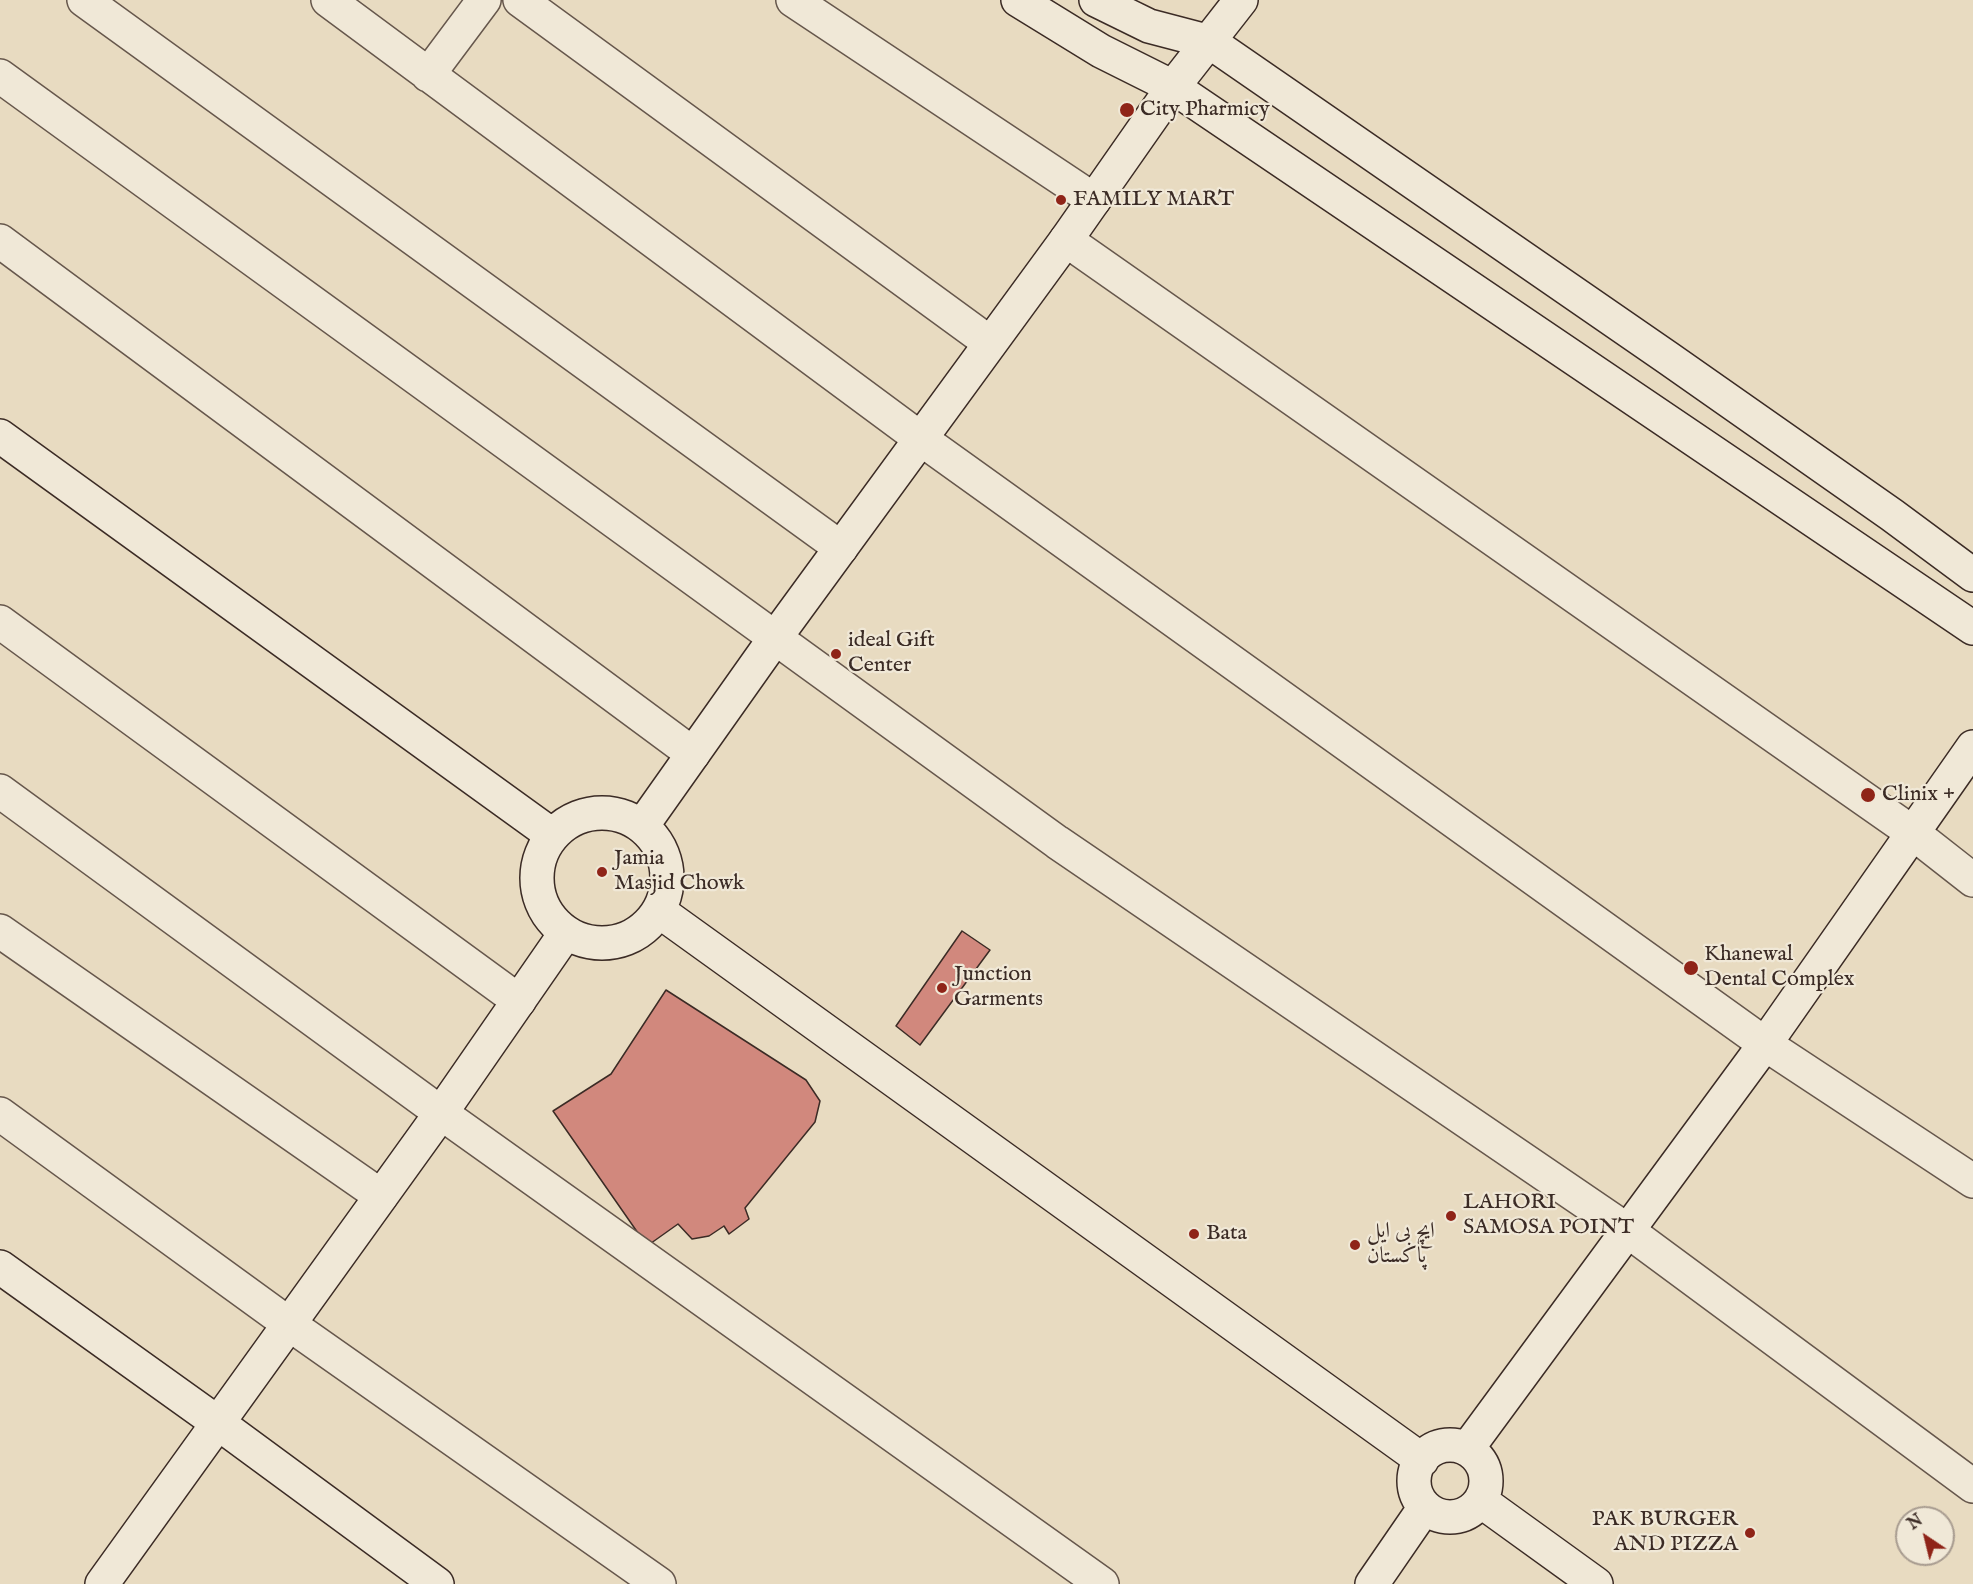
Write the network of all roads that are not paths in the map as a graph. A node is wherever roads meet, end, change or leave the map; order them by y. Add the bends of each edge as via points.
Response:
1 (84, 0) edge
2 (328, 0) edge
3 (484, 0) edge
4 (520, 0) edge
5 (793, 0) edge
6 (1018, 0) edge
7 (1095, 0) edge
8 (1241, 0) edge
9 (1210, 42) junction
10 (0, 75) edge
11 (428, 75) junction
12 (1173, 87) junction
13 (1094, 200) junction
14 (1066, 240) junction
15 (0, 241) edge
16 (990, 344) junction
17 (0, 436) edge
18 (921, 439) junction
19 (841, 548) junction
20 (1973, 575) edge
21 (0, 622) edge
22 (1973, 628) edge
23 (775, 638) junction
24 (1973, 747) edge
25 (693, 754) junction
26 (0, 791) edge
27 (642, 826) junction
28 (1913, 833) junction
29 (552, 835) junction
30 (1973, 880) edge
31 (659, 911) junction
32 (0, 931) edge
33 (565, 934) junction
34 (519, 1001) junction
35 (1765, 1044) junction
36 (441, 1113) junction
37 (0, 1114) edge
38 (1973, 1182) edge
39 (381, 1196) junction
40 (1628, 1231) junction
41 (0, 1267) edge
42 (289, 1324) junction
43 (218, 1423) junction
44 (1467, 1449) junction
45 (1422, 1460) junction
46 (1973, 1486) edge
47 (1481, 1500) junction
48 (1425, 1507) junction
49 (102, 1584) edge
50 (437, 1584) edge
51 (659, 1584) edge
52 (1102, 1584) edge
53 (1372, 1584) edge
54 (1596, 1584) edge

1 - 19 street
2 - 11 street
3 - 11 street
4 - 16 street
5 - 13 street
6 - 12 street via 1101,51
7 - 9 street via 1149,26
8 - 9 street
9 - 12 street
9 - 20 street via 1678,365
10 - 23 street
11 - 18 street
12 - 13 street
12 - 22 street
13 - 14 street
14 - 16 street
14 - 28 street
15 - 25 street
16 - 18 street
17 - 29 street
18 - 19 street
18 - 35 street
19 - 23 street
21 - 34 street
23 - 25 street
23 - 40 street via 1057,842
24 - 28 street
25 - 27 street
26 - 36 street
27 - 29 street via 612,813 591,813 570,820
27 - 31 street via 661,849 668,870
28 - 30 street
28 - 35 street
29 - 33 street via 540,854 538,898 549,918
31 - 33 street via 646,927 628,939 608,944 586,942
31 - 45 street
32 - 39 street
33 - 34 street
34 - 36 street
35 - 38 street
35 - 40 street
36 - 39 street
36 - 52 street
37 - 42 street
39 - 42 street
40 - 44 street
40 - 46 street
41 - 43 street
42 - 43 street
42 - 51 street
43 - 49 street
43 - 50 street
44 - 45 street via 1438,1447
44 - 47 street via 1484,1466 1486,1490
45 - 48 street via 1414,1479 1415,1490
47 - 48 street via 1455,1517 1444,1517
47 - 54 street
48 - 53 street

